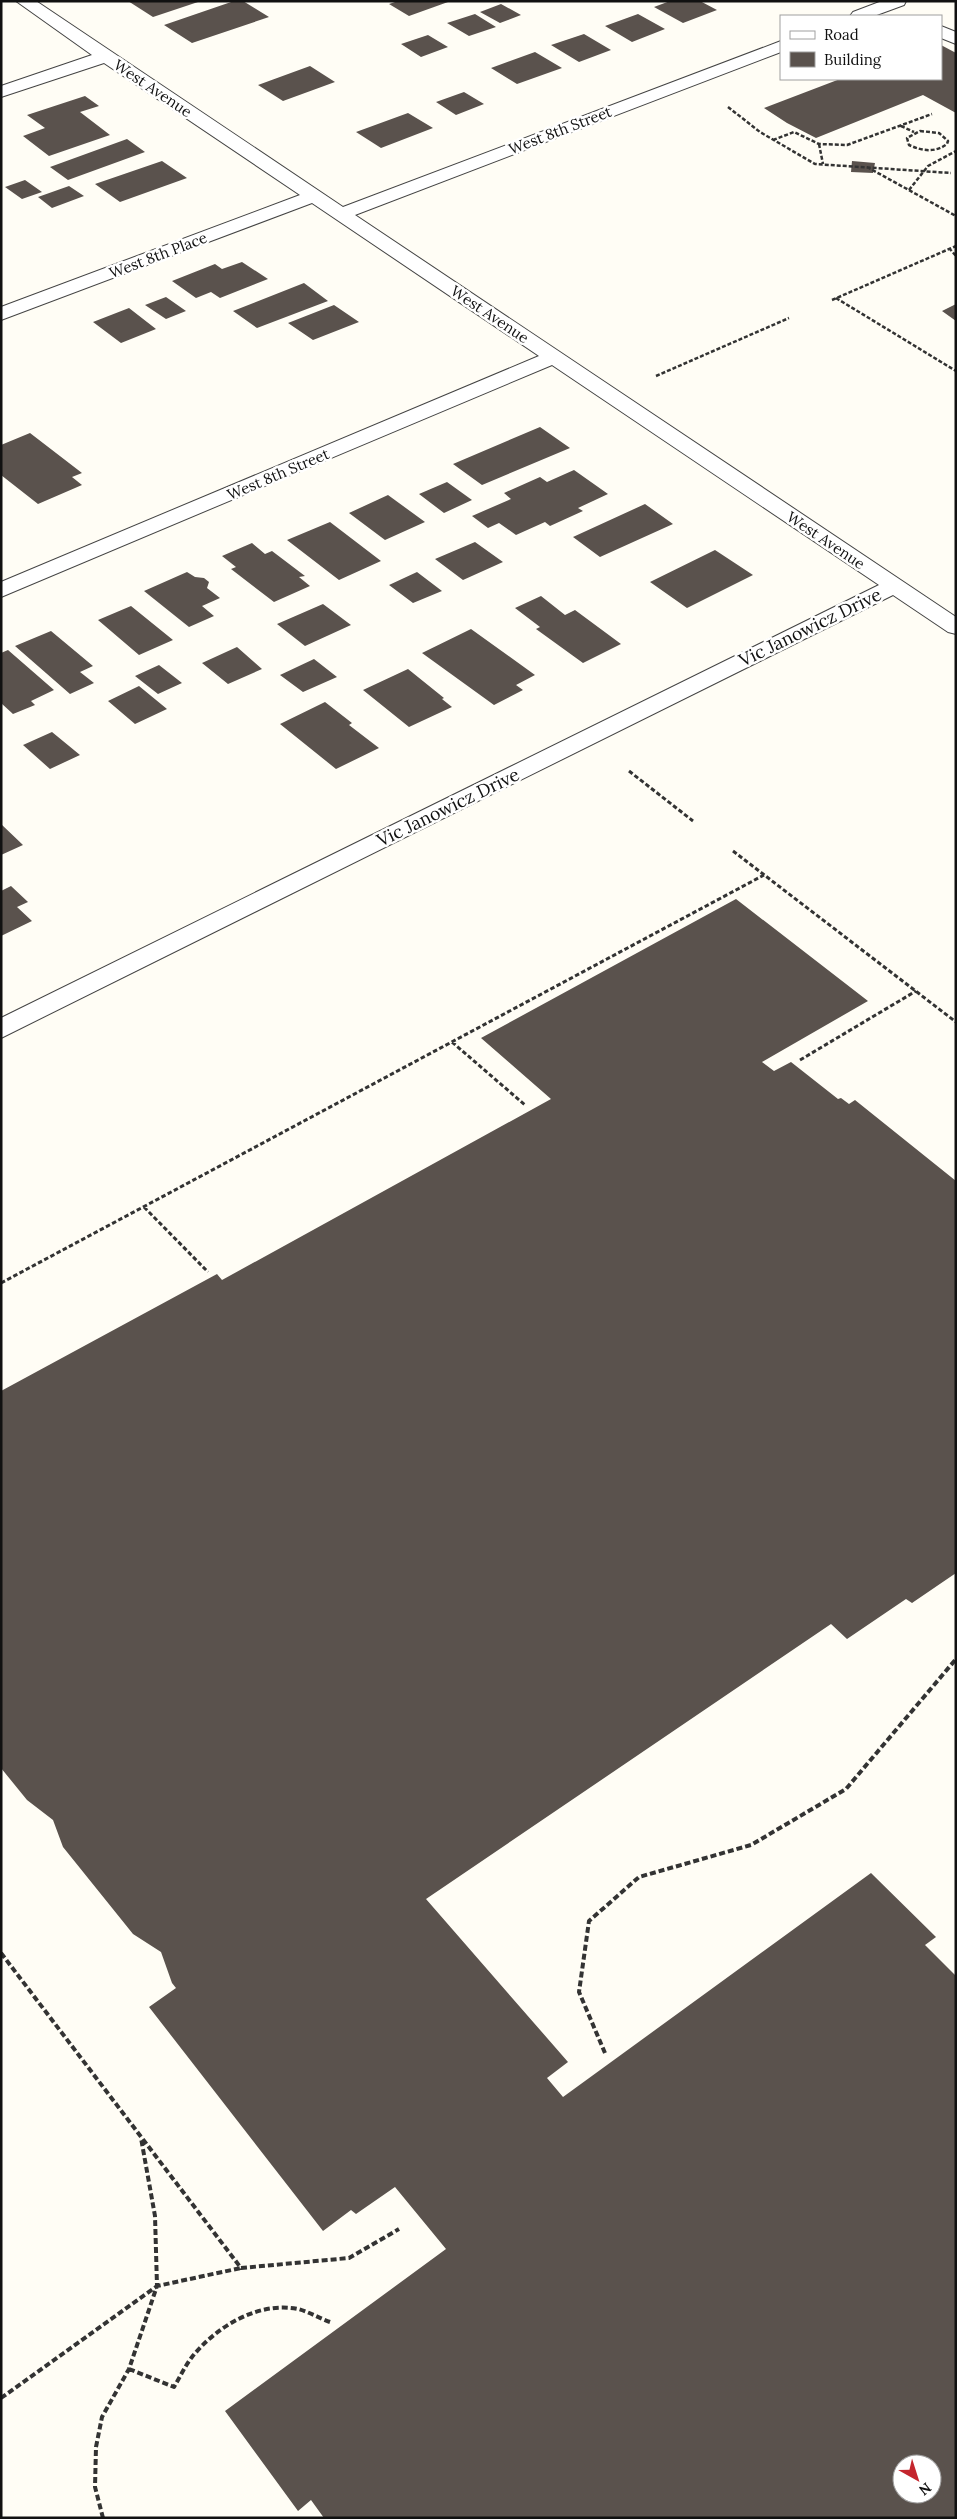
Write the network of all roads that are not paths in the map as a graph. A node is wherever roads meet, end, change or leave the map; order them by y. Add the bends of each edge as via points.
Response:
1 (24, 1) edge
2 (894, 3) edge
3 (862, 15) edge
4 (910, 15) edge
5 (942, 32) edge
6 (956, 39) edge
7 (780, 46) edge
8 (106, 56) junction
9 (1, 92) edge
10 (314, 196) junction
11 (340, 214) junction
12 (1, 314) edge
13 (554, 357) junction
14 (894, 586) junction
15 (1, 590) edge
16 (956, 627) edge
17 (1, 1029) edge

1 - 8 street, West Avenue
2 - 3 street
2 - 4 street
5 - 6 street
7 - 11 street, West 8th Street
8 - 9 street
8 - 10 street, West Avenue
10 - 11 street, West Avenue
10 - 12 street, West 8th Place
11 - 13 street, West Avenue
13 - 14 street, West Avenue
13 - 15 street, West 8th Street
14 - 16 street, West Avenue
14 - 17 street, Vic Janowicz Drive

